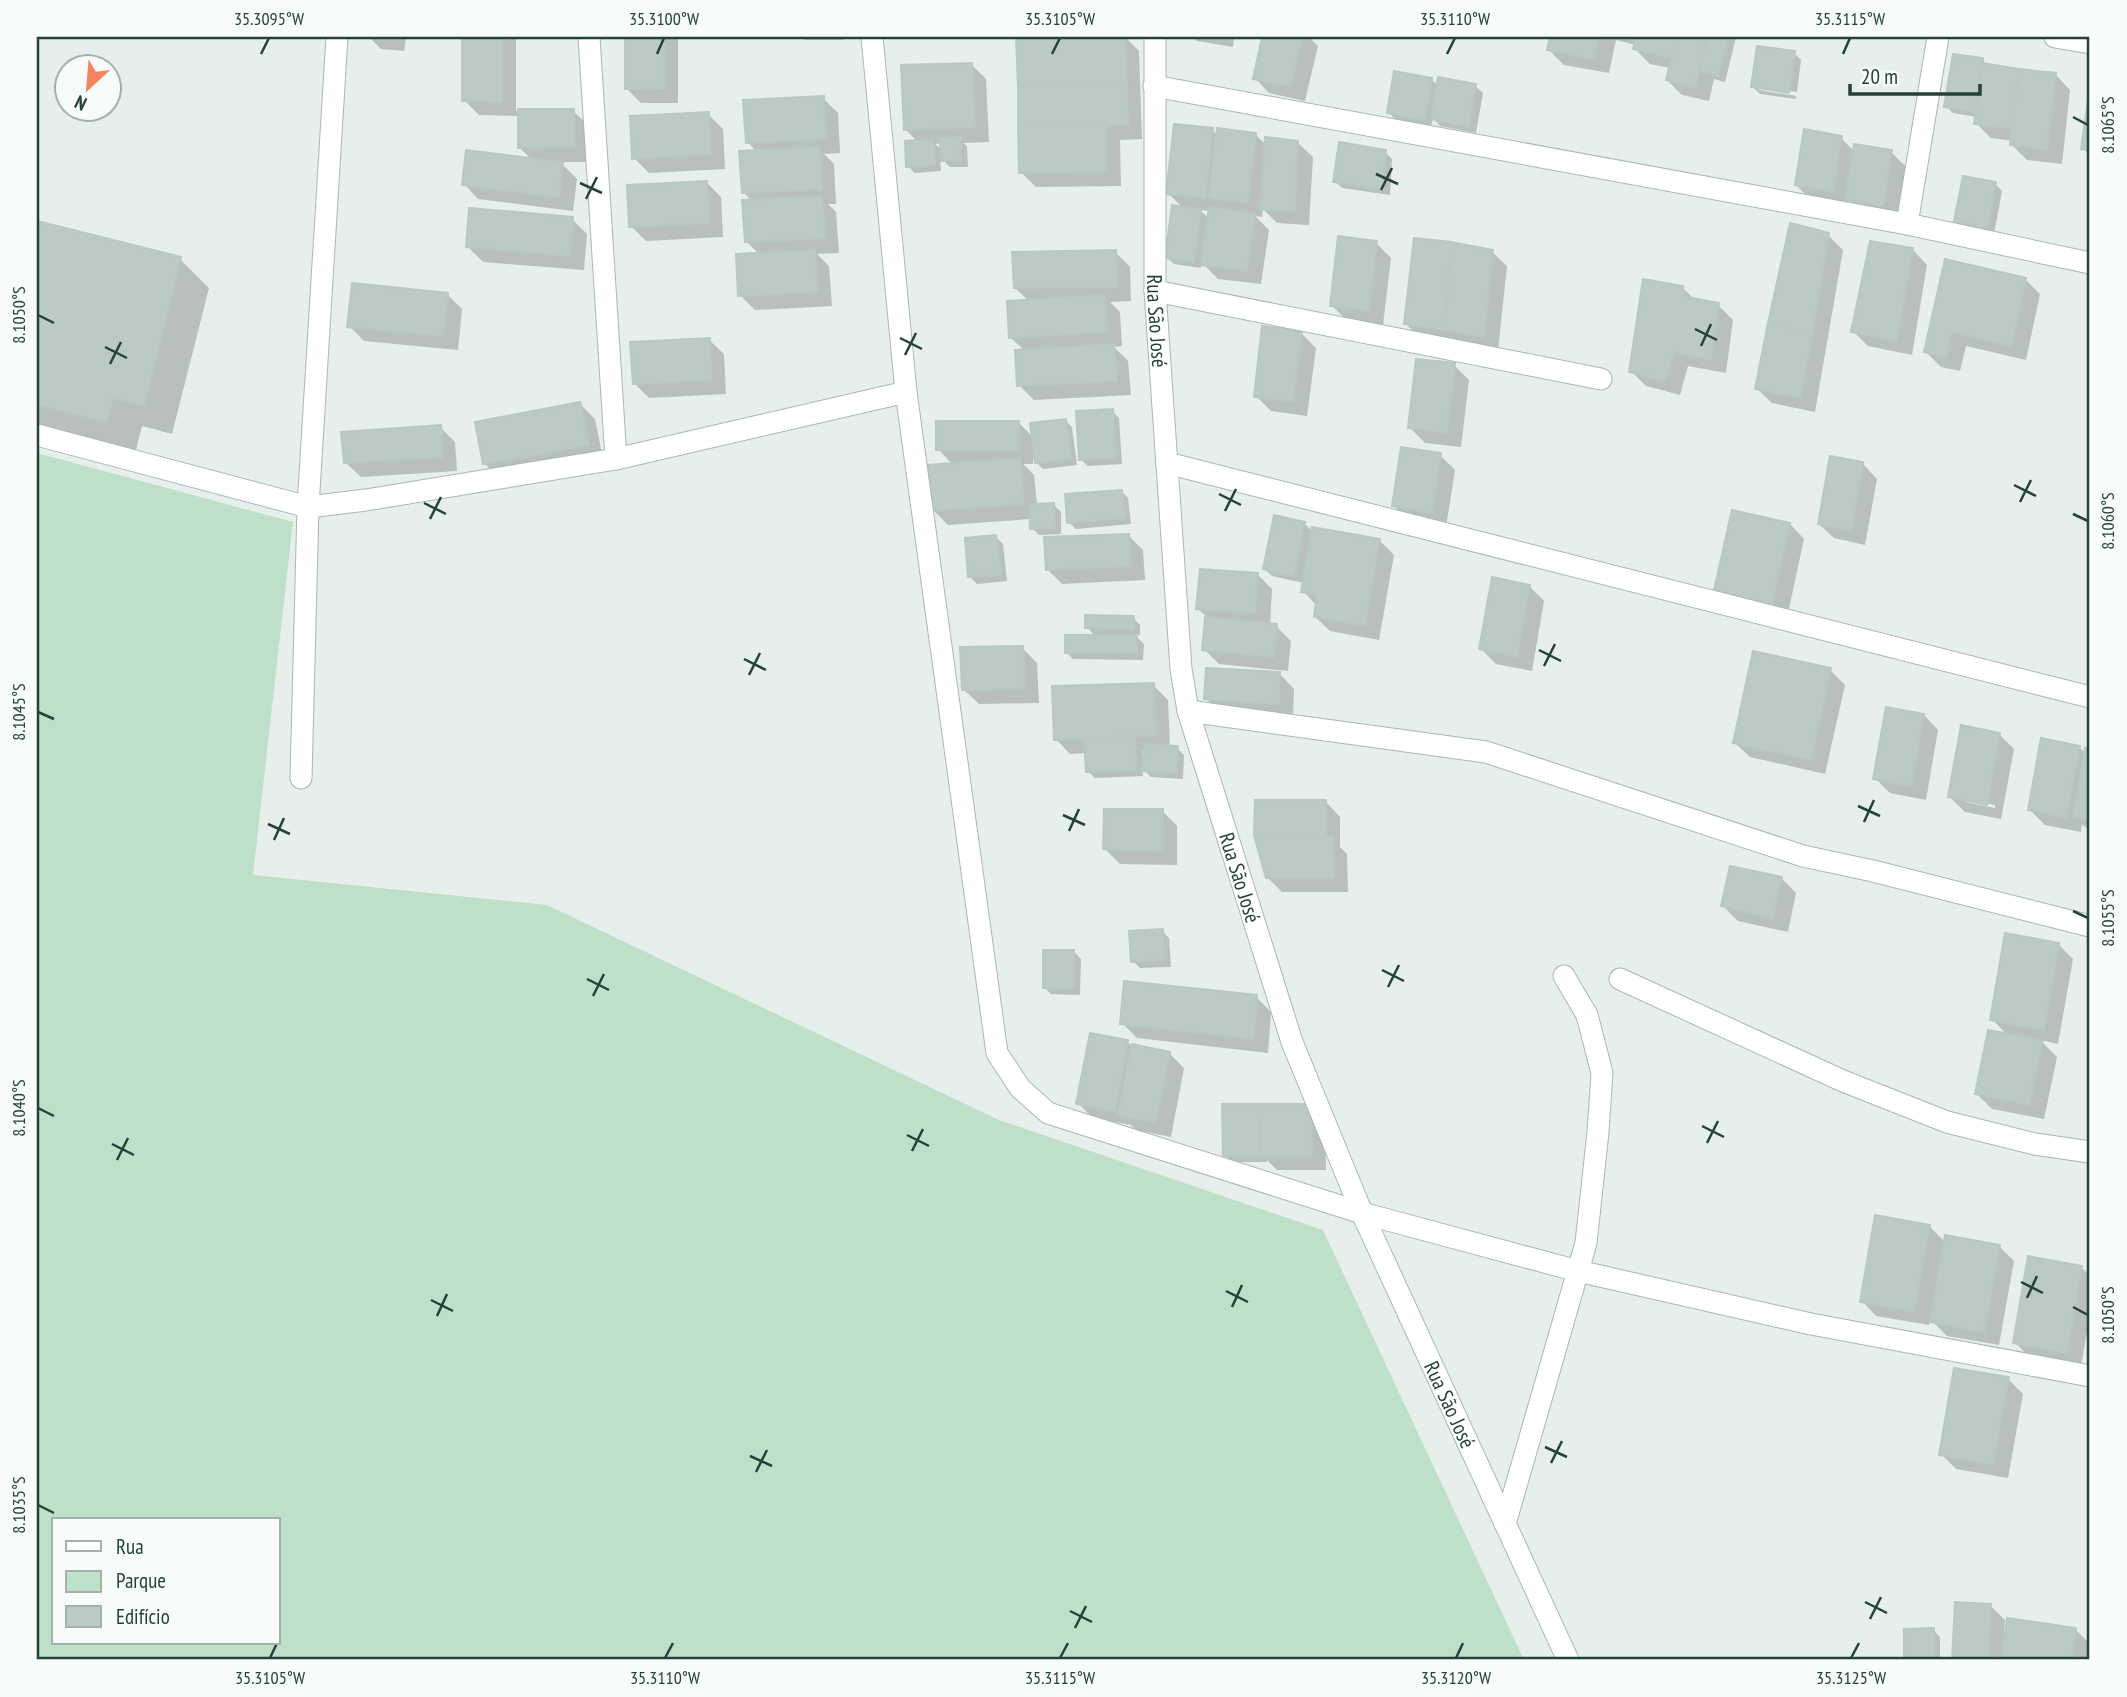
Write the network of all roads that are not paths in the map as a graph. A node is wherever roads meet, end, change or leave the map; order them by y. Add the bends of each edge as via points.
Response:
1 (337, 37) edge
2 (589, 37) edge
3 (872, 37) edge
4 (1155, 37) edge
5 (1938, 37) edge
6 (2055, 37) edge
7 (2090, 43) edge
8 (1154, 86) junction
9 (1907, 224) junction
10 (2090, 262) edge
11 (1155, 291) junction
12 (1601, 379) dead end
13 (906, 392) junction
14 (37, 435) edge
15 (616, 459) junction
16 (1167, 463) junction
17 (308, 507) junction
18 (2090, 696) edge
19 (1188, 711) junction
20 (301, 778) dead end
21 (2090, 926) edge
22 (1564, 976) dead end
23 (1620, 979) dead end
24 (2090, 1152) edge
25 (1362, 1213) junction
26 (1578, 1271) junction
27 (2090, 1376) edge
28 (1505, 1524) junction
29 (1568, 1660) edge

1 - 17 street
2 - 15 street
3 - 13 street
4 - 8 street, Rua São José
5 - 9 street
6 - 7 street
8 - 9 street
8 - 11 street, Rua São José
9 - 10 street
11 - 12 street
11 - 16 street, Rua São José
13 - 15 street
13 - 25 street via 997,1053 1020,1088 1048,1113
14 - 17 street
15 - 17 street
16 - 18 street
16 - 19 street, Rua São José
17 - 20 street
19 - 21 street via 1486,752 1802,856
19 - 25 street, Rua São José via 1292,1042
22 - 26 street via 1587,1015 1602,1073 1586,1243
23 - 24 street via 1843,1081 1947,1122
25 - 26 street
25 - 28 street, Rua São José
26 - 27 street via 1811,1324
26 - 28 street
28 - 29 street, Rua São José

